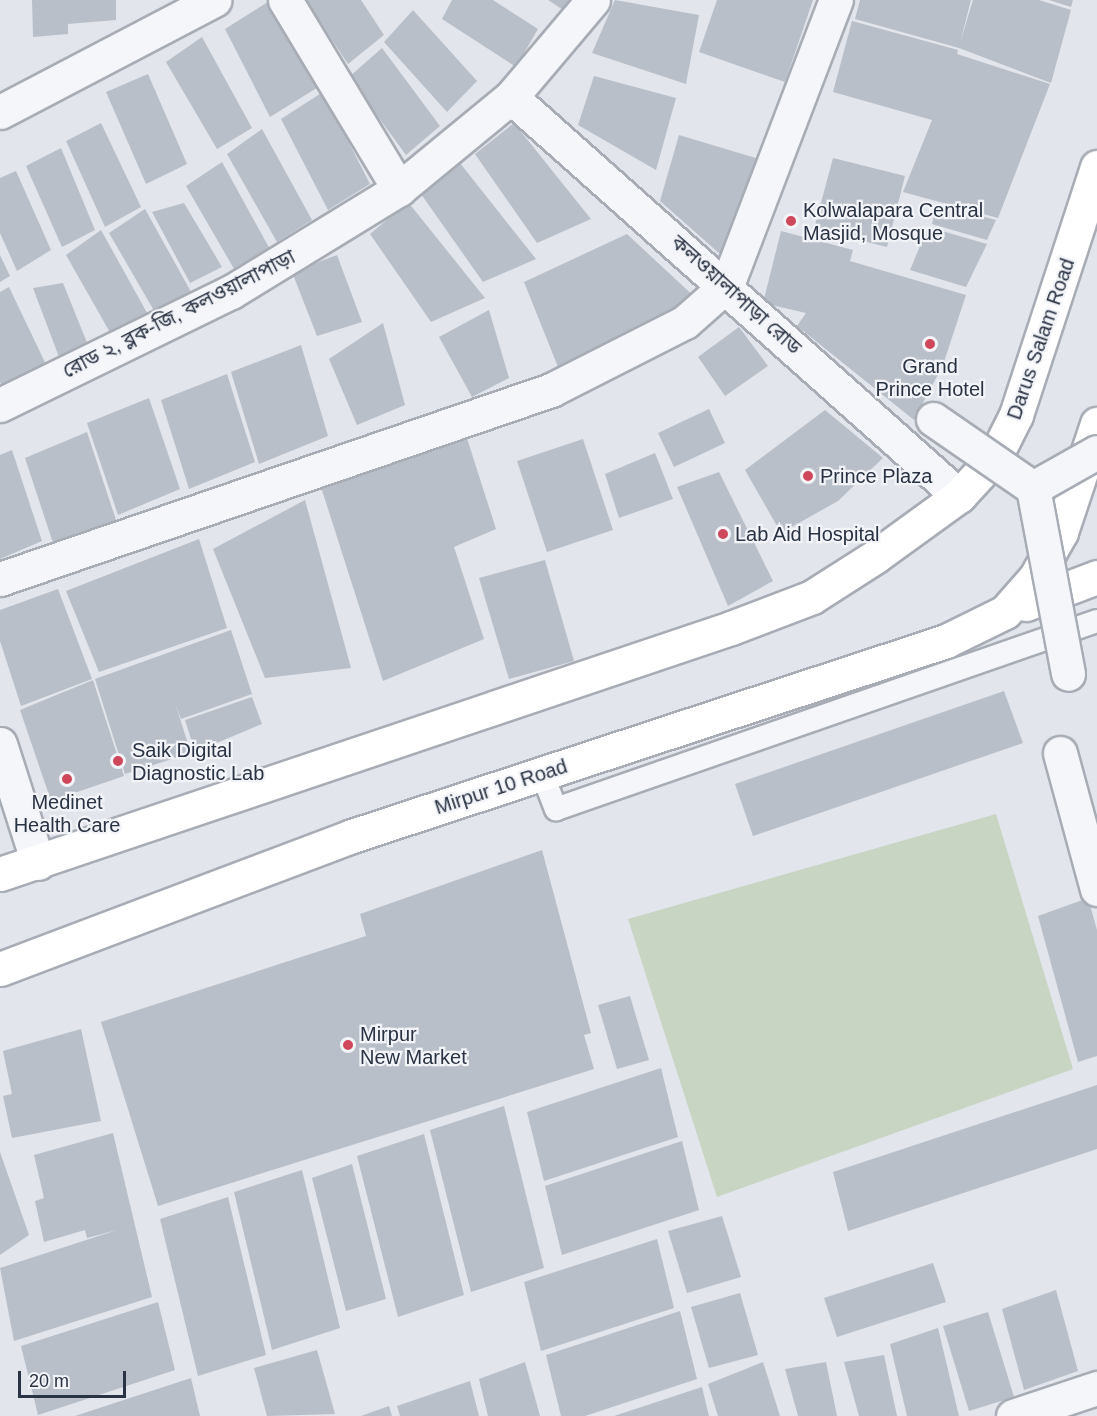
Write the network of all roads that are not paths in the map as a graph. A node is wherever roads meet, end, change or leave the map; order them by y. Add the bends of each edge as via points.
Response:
1 (214, 0) edge
2 (285, 0) edge
3 (593, 0) edge
4 (836, 0) edge
5 (511, 98) junction
6 (0, 112) edge
7 (1097, 167) edge
8 (399, 189) junction
9 (727, 285) junction
10 (0, 405) edge
11 (933, 419) dead end
12 (1097, 424) edge
13 (1097, 452) edge
14 (1033, 488) junction
15 (959, 496) junction
16 (1097, 577) edge
17 (0, 579) edge
18 (1005, 612) junction
19 (1097, 621) edge
20 (1068, 674) dead end
21 (0, 744) edge
22 (1060, 753) dead end
23 (542, 773) junction
24 (38, 863) junction
25 (0, 874) edge
26 (1097, 889) edge
27 (0, 969) edge
28 (1097, 1388) edge
29 (1013, 1416) edge

1 - 6 street
2 - 8 street
3 - 5 street, রোড ২, ব্লক-জি, কলওয়ালাপাড়া
4 - 9 street
5 - 8 street, রোড ২, ব্লক-জি, কলওয়ালাপাড়া
5 - 9 street, কলওয়ালাপাড়া রোড
7 - 15 main road, Darus Salam Road via 1016,415 995,457
8 - 10 street, রোড ২, ব্লক-জি, কলওয়ালাপাড়া via 231,292
9 - 15 street, কলওয়ালাপাড়া রোড
9 - 17 street via 685,322 551,390
11 - 14 street, bridge
12 - 18 main road via 1061,532 1035,578
13 - 14 street, bridge
14 - 20 street, bridge
15 - 24 main road via 812,597
16 - 18 main road, Mirpur 10 Road
18 - 23 main road, Mirpur 10 Road via 946,640
19 - 23 lane via 556,809
21 - 24 street
22 - 26 street
23 - 27 main road, Mirpur 10 Road via 352,836
24 - 25 main road
28 - 29 street

